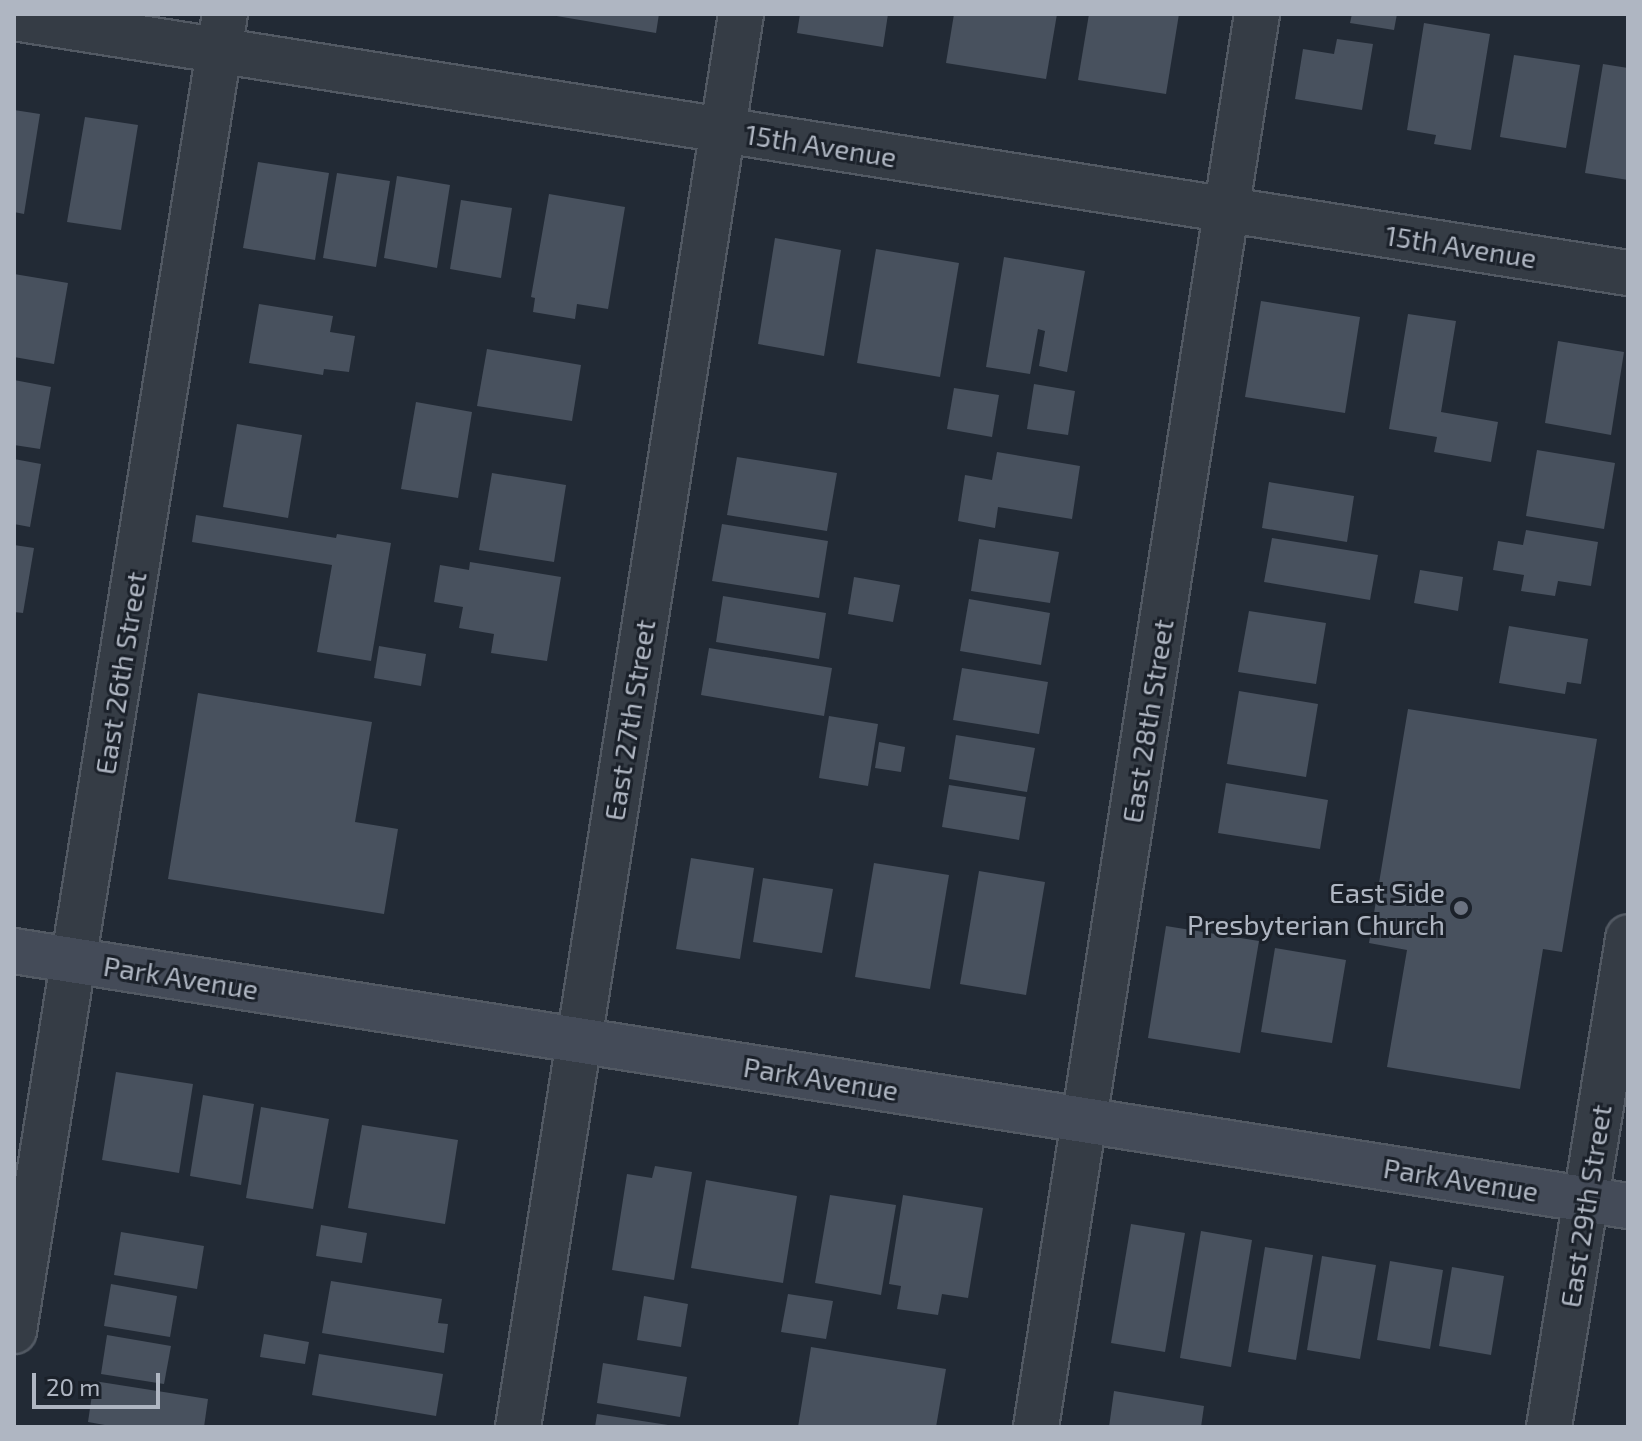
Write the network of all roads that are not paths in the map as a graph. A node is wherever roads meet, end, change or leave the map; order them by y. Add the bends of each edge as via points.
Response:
1 (741, 14) edge
2 (1257, 14) edge
3 (14, 18) edge
4 (222, 32) edge
5 (722, 130) junction
6 (1227, 209) junction
7 (1628, 273) edge
8 (1628, 937) edge
9 (14, 951) edge
10 (73, 960) junction
11 (578, 1040) junction
12 (1084, 1120) junction
13 (1586, 1199) junction
14 (1628, 1206) edge
15 (14, 1331) edge
16 (518, 1427) edge
17 (1036, 1427) edge
18 (1549, 1427) edge

1 - 5 street, East 27th Street
2 - 6 street, East 28th Street
3 - 4 street, 15th Avenue
4 - 5 street, 15th Avenue
4 - 10 street, East 26th Street
5 - 6 street, 15th Avenue
5 - 11 street, East 27th Street
6 - 7 street, 15th Avenue
6 - 12 street, East 28th Street
8 - 13 street, East 29th Street
9 - 10 street, Park Avenue
10 - 11 street, Park Avenue
10 - 15 street, East 26th Street
11 - 12 street, Park Avenue
11 - 16 street, East 27th Street
12 - 13 street, Park Avenue
12 - 17 street, East 28th Street
13 - 14 street, Park Avenue
13 - 18 street, East 29th Street

